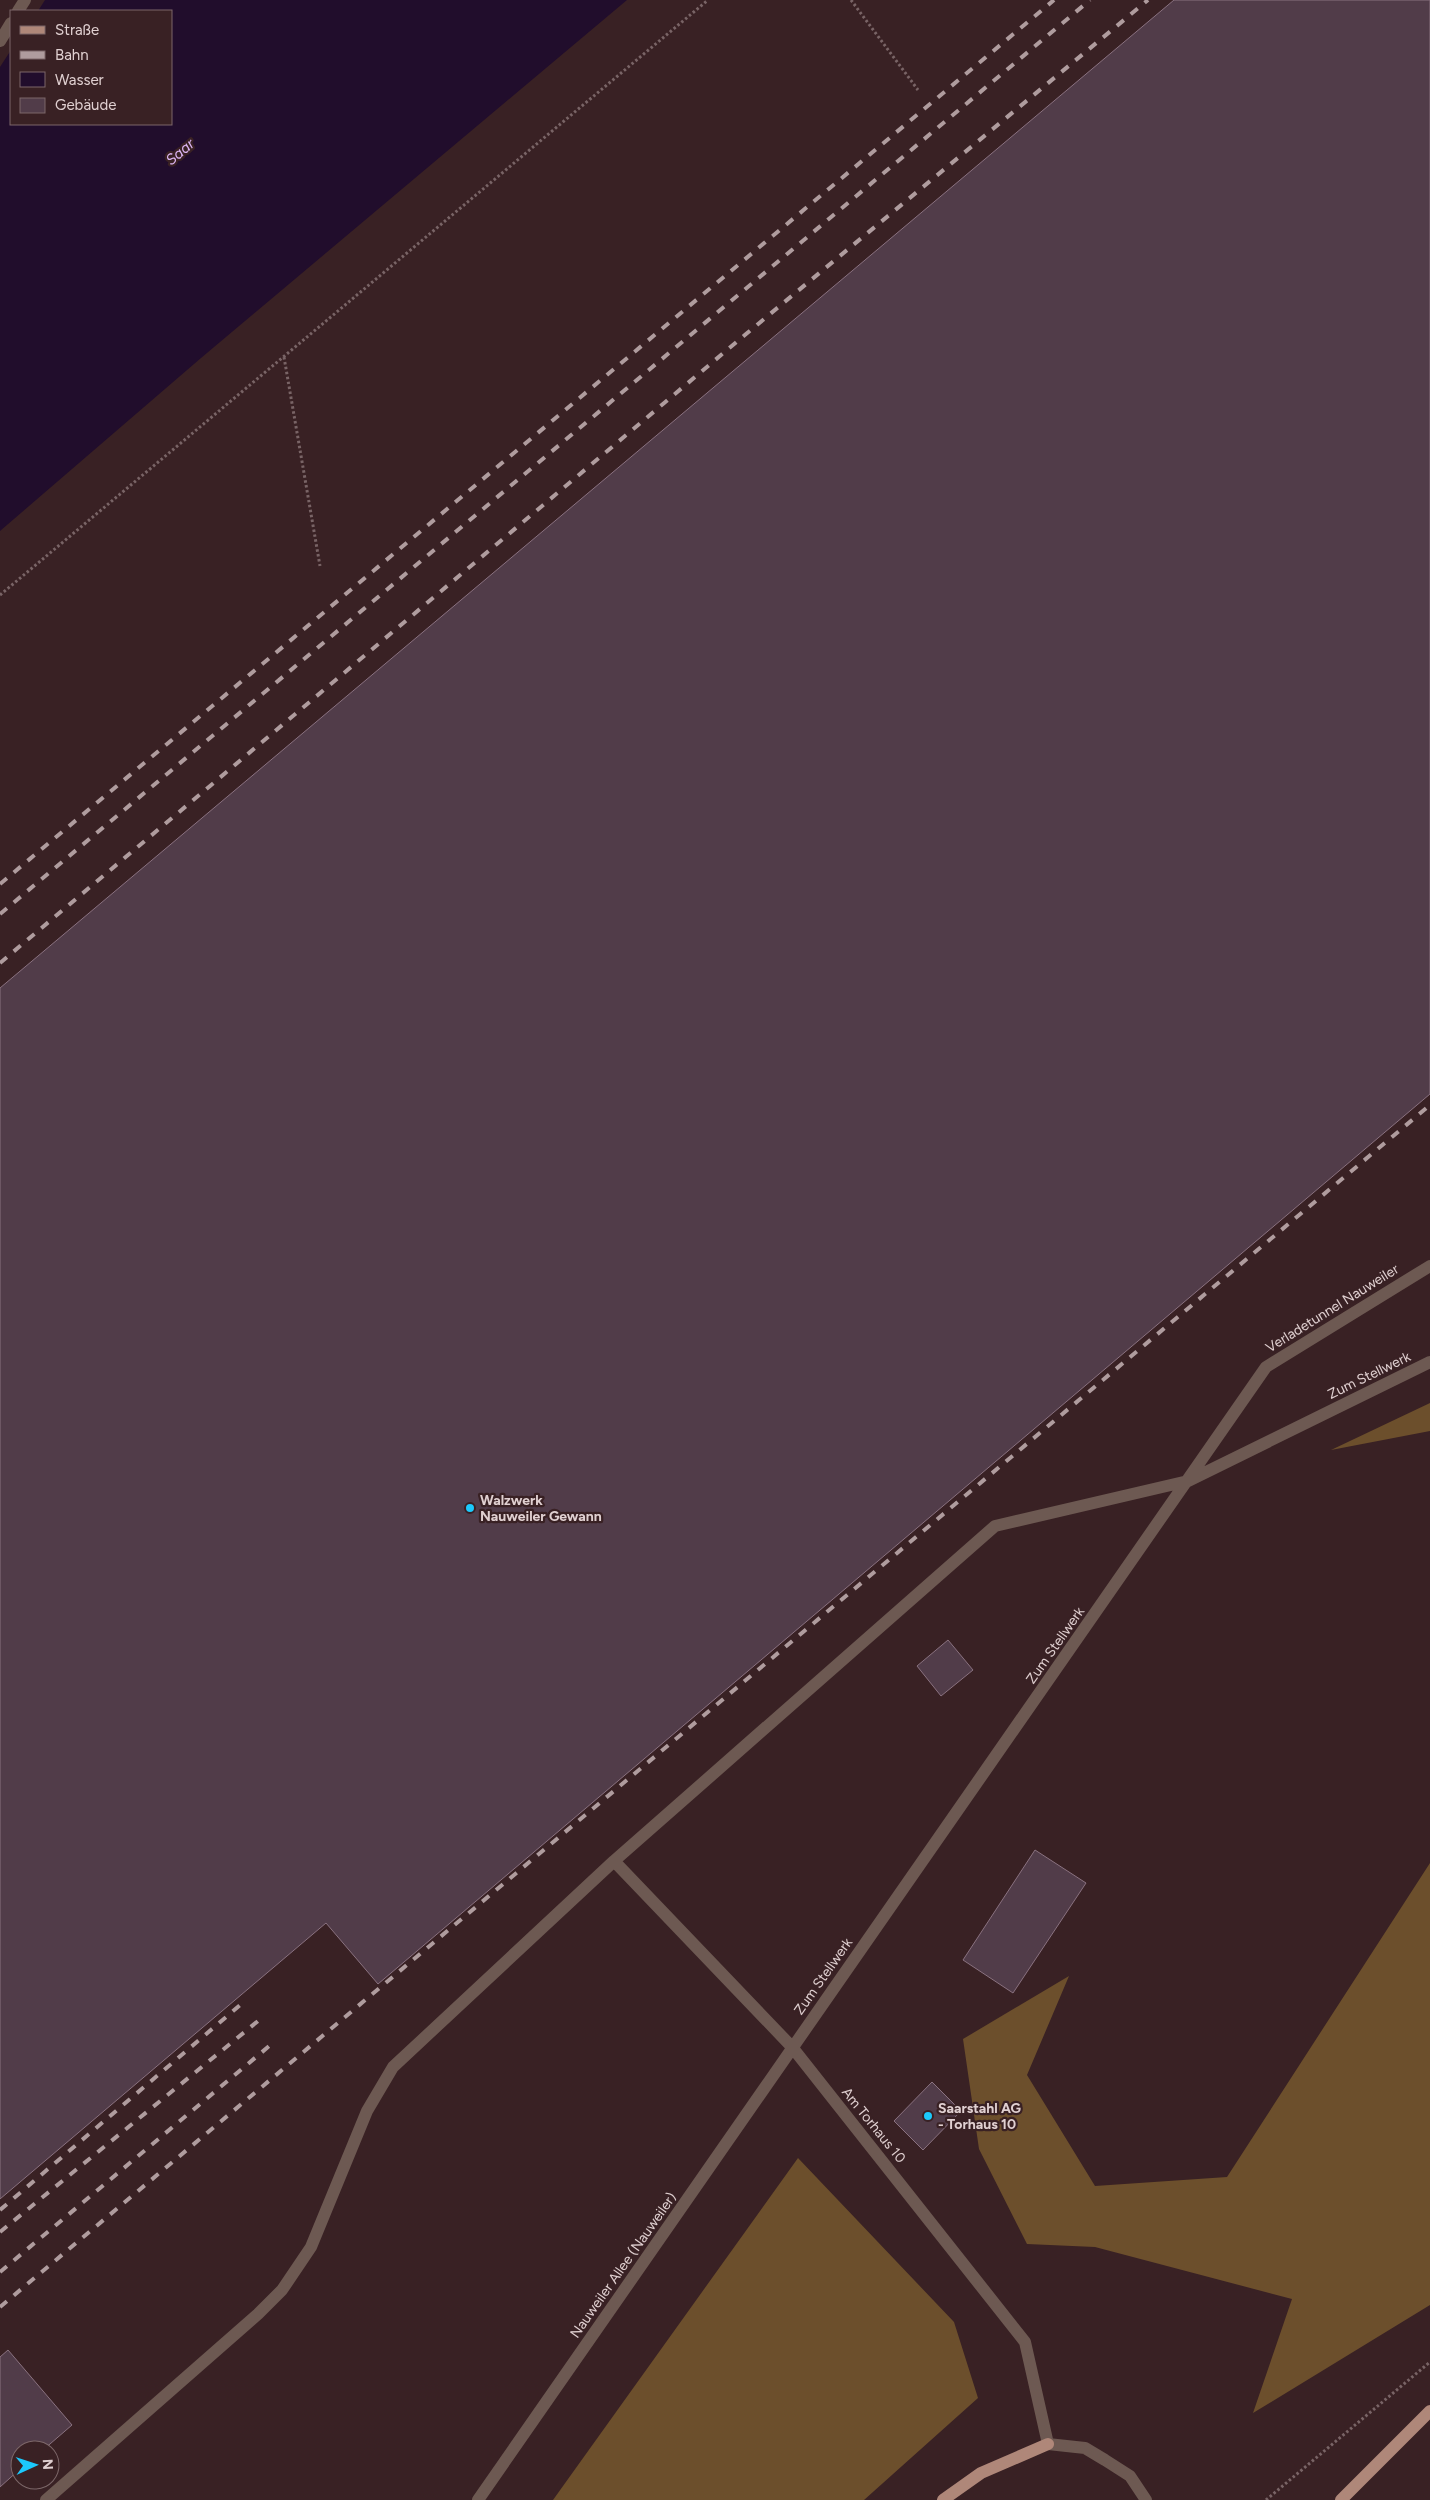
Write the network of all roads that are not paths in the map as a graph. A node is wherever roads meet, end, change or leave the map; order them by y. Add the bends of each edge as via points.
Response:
1 (10, 24) edge
2 (0, 41) edge
3 (1430, 1266) edge
4 (1430, 1362) edge
5 (1188, 1481) junction
6 (614, 1861) junction
7 (792, 2047) junction
8 (1430, 2411) edge
9 (1048, 2444) junction
10 (46, 2500) edge
11 (478, 2500) edge
12 (943, 2500) edge
13 (1146, 2500) edge
14 (1342, 2500) edge

1 - 2 street
3 - 5 street, Verladetunnel Nauweiler via 1266,1367
4 - 5 street, Zum Stellwerk
5 - 6 street via 995,1526
5 - 7 street, Zum Stellwerk
6 - 7 street, Am Torhaus 10
6 - 10 street via 393,2067 367,2111 311,2247 282,2290
7 - 9 street, Am Torhaus 10 via 1024,2342
7 - 11 street, Nauweiler Allee (Nauweiler)
8 - 14 main road
9 - 12 main road via 981,2473
9 - 13 street via 1085,2448 1130,2476

